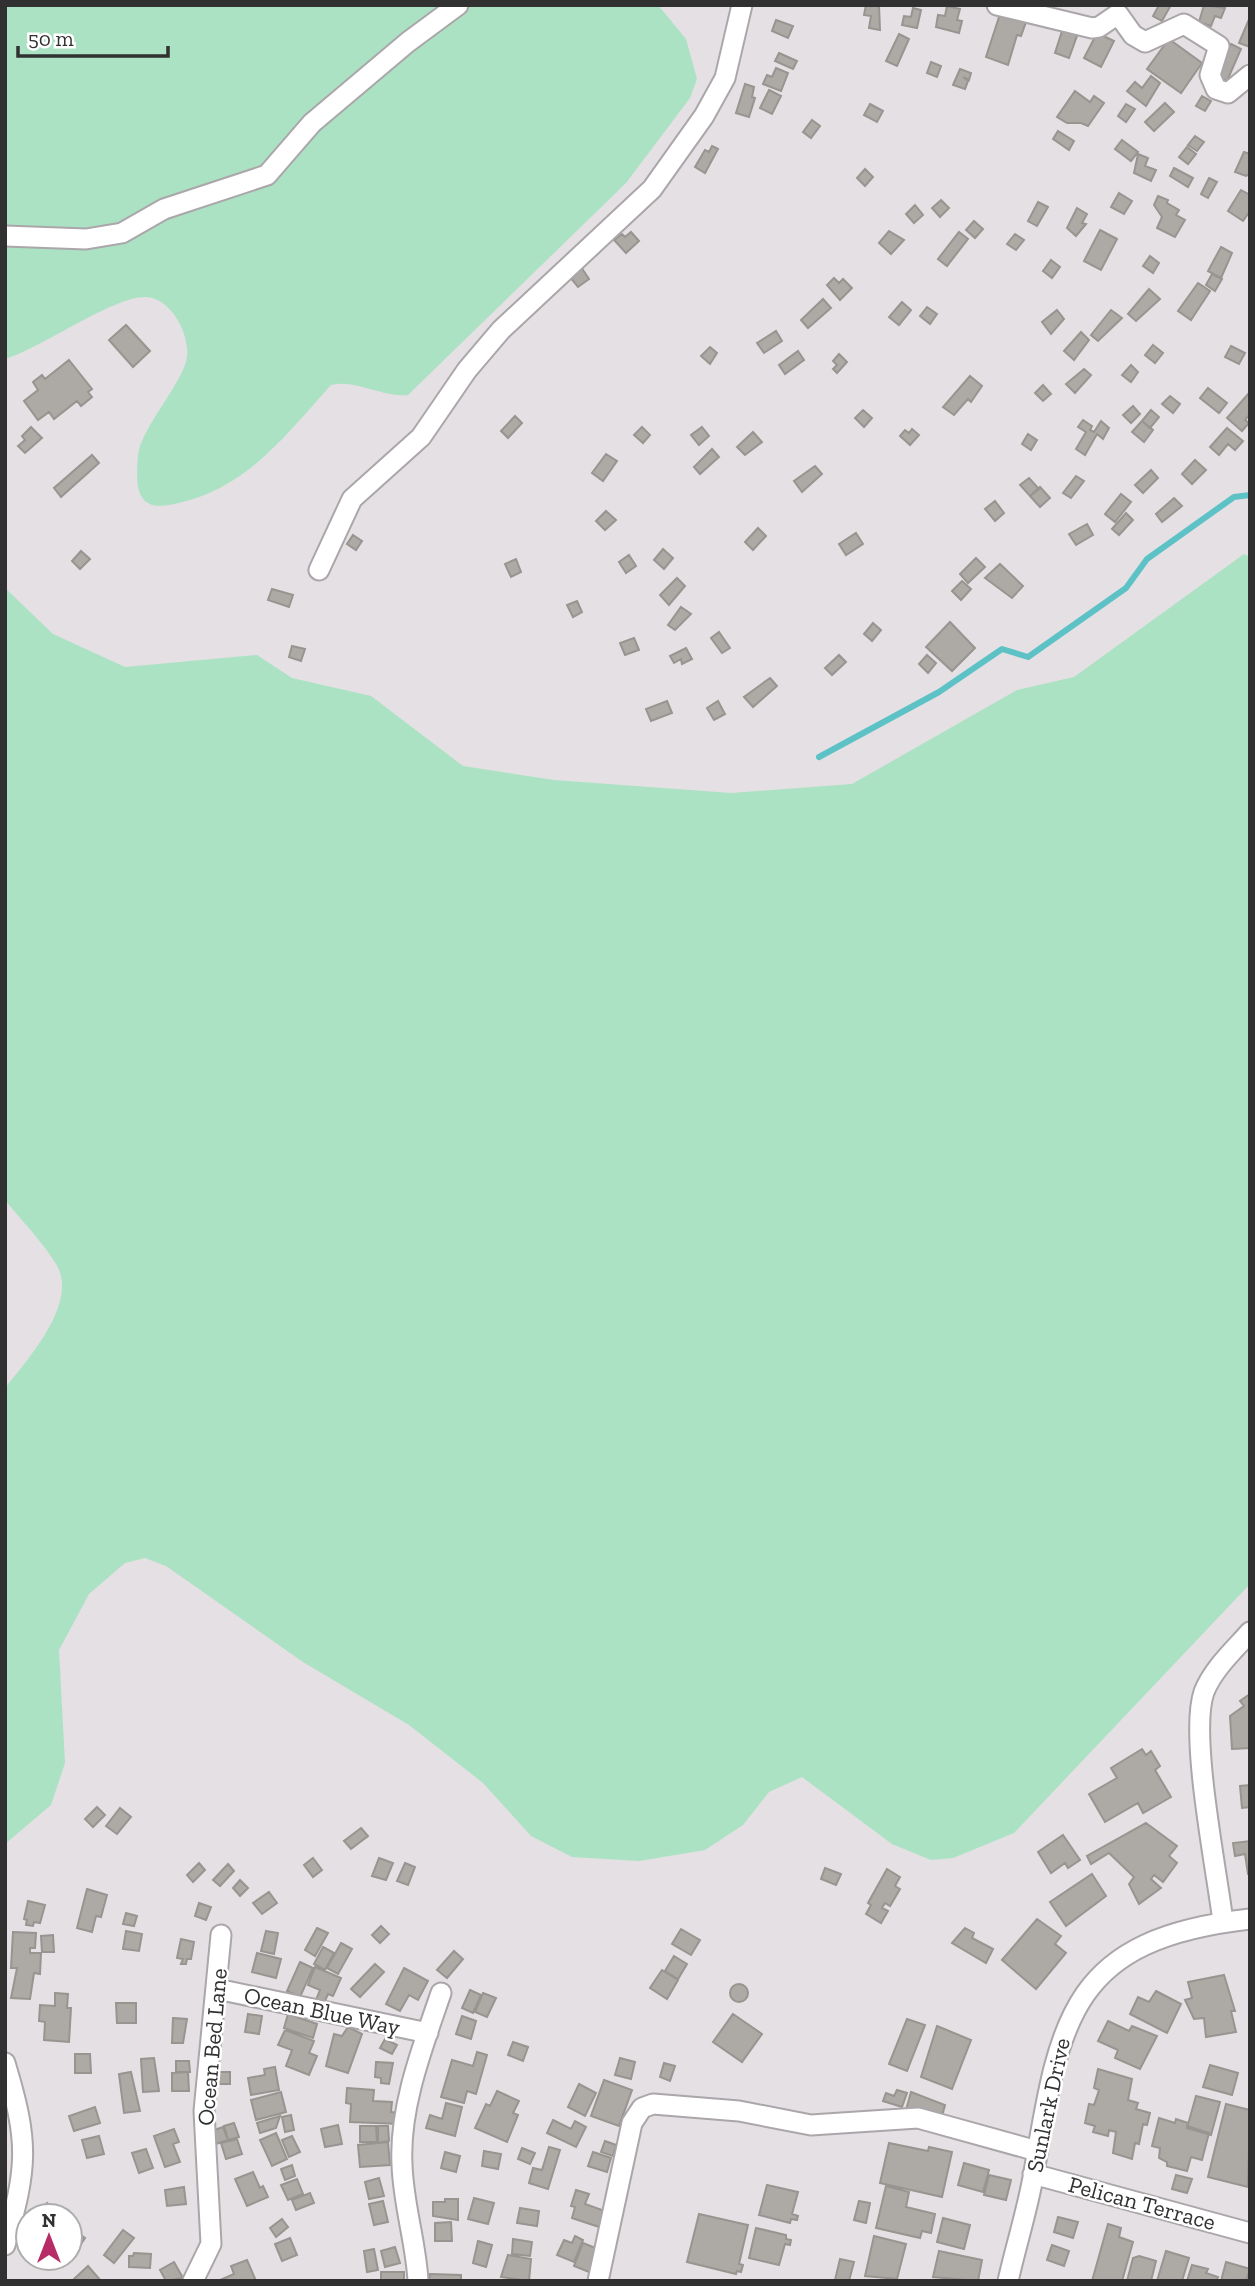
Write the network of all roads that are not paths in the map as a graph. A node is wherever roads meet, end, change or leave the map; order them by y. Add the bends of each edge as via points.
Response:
1 (458, 5) edge
2 (742, 5) edge
3 (997, 5) edge
4 (1250, 75) edge
5 (5, 236) edge
6 (319, 570) dead end
7 (1250, 1632) edge
8 (1250, 1919) edge
9 (1223, 1922) junction
10 (221, 1935) dead end
11 (217, 1989) junction
12 (441, 1993) dead end
13 (428, 2034) junction
14 (5, 2063) edge
15 (1037, 2151) junction
16 (1034, 2174) junction
17 (1250, 2233) edge
18 (5, 2245) edge
19 (193, 2281) edge
20 (418, 2281) edge
21 (597, 2281) edge
22 (1008, 2281) edge

1 - 5 street via 313,123 267,175 164,209 122,233 86,239
2 - 6 street via 725,78 652,189 501,330 421,437 352,499
3 - 4 street via 1092,28 1118,14 1133,35 1145,42 1184,24 1219,48 1210,67 1216,89 1228,93
7 - 9 street via 1212,1677 1199,1713
8 - 9 street, Sunlark Drive
9 - 15 street, Sunlark Drive via 1144,1945 1090,1985 1074,2007 1057,2050
10 - 11 street, Ocean Bed Lane
11 - 13 street, Ocean Blue Way
11 - 19 street, Ocean Bed Lane via 204,2111 211,2244
12 - 13 street
13 - 20 street via 407,2108 401,2162
14 - 18 street via 22,2129 24,2169
15 - 16 street, Sunlark Drive
15 - 21 street via 918,2118 811,2125 739,2111 653,2104 642,2108 632,2123
16 - 17 street, Pelican Terrace
16 - 22 street, Sunlark Drive

